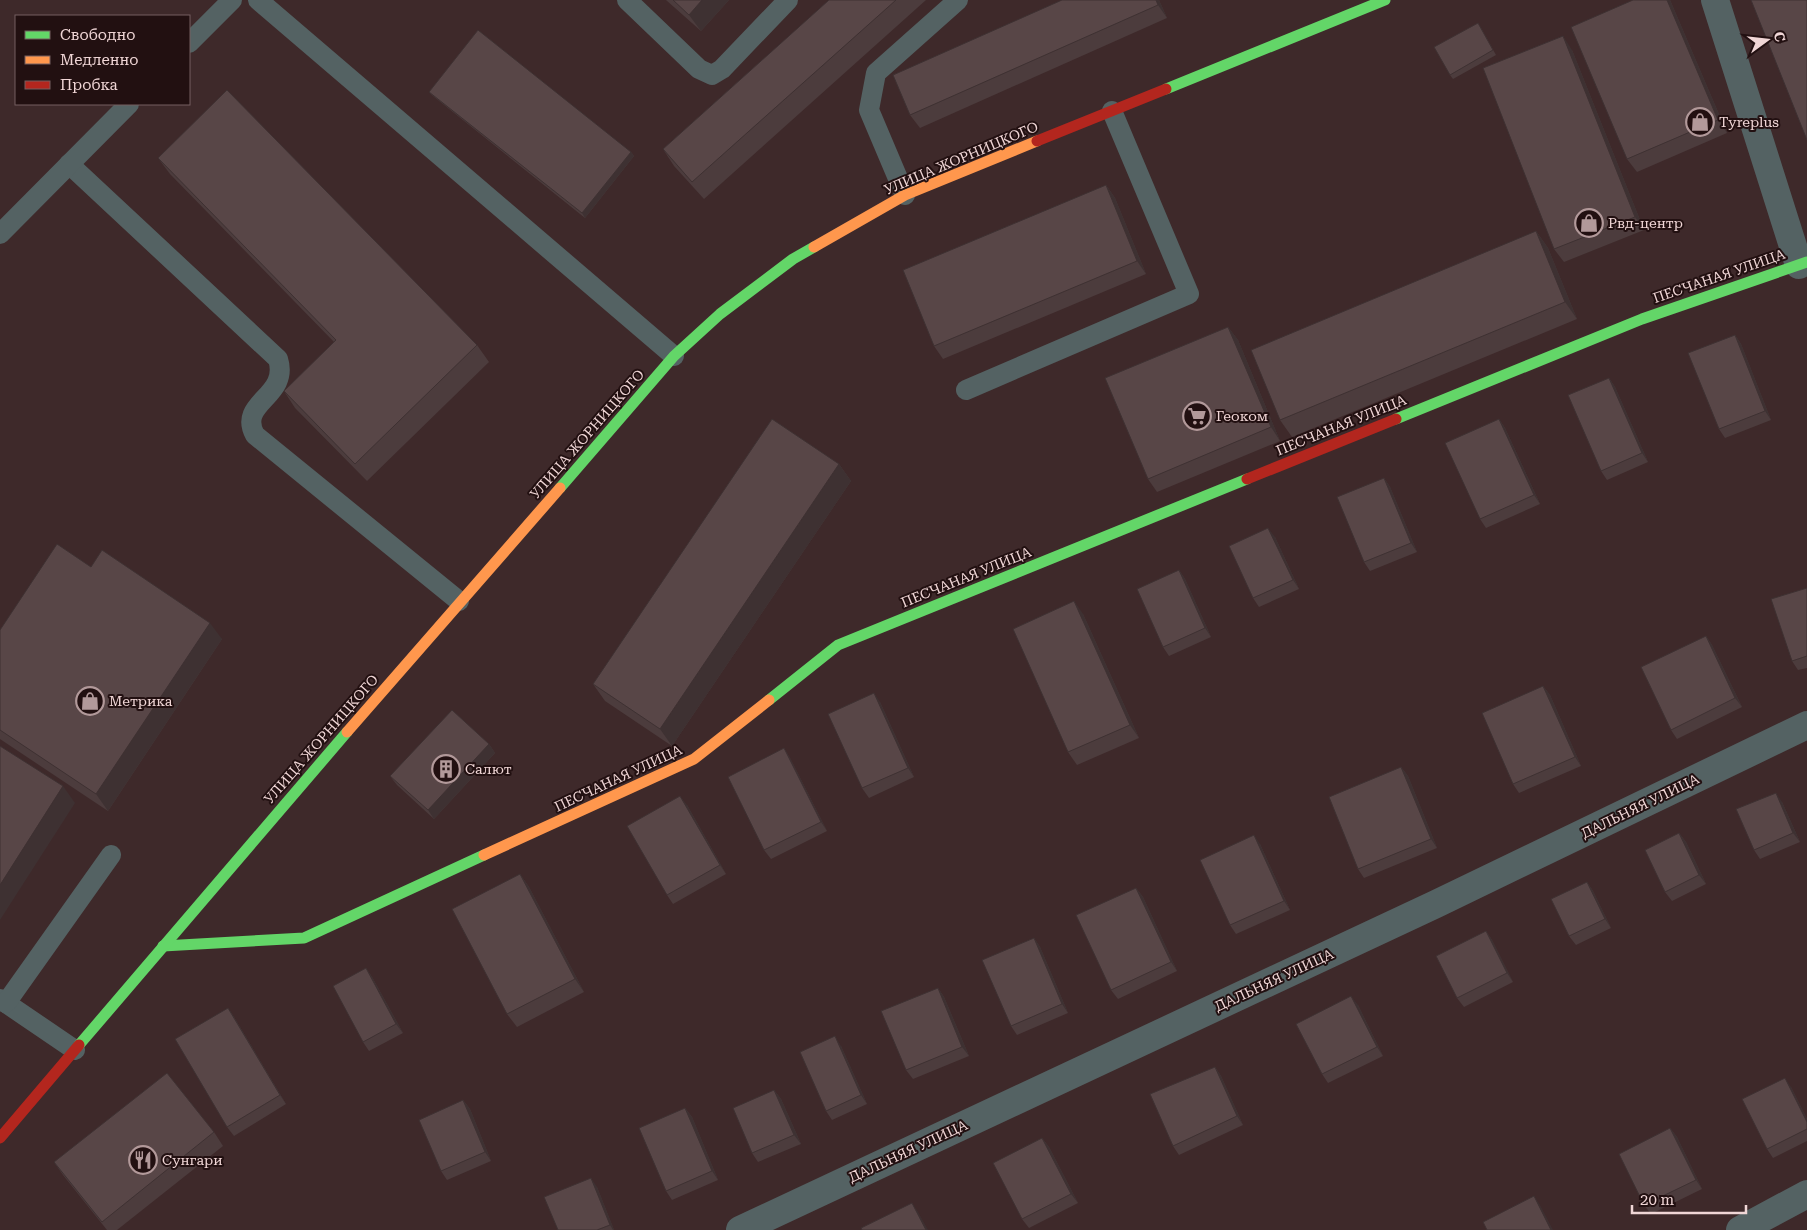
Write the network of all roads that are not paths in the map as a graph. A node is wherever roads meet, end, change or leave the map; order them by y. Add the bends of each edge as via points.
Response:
1 (232, 0) edge
2 (258, 0) edge
3 (626, 0) edge
4 (788, 0) edge
5 (958, 0) edge
6 (1385, 0) edge
7 (1715, 0) edge
8 (190, 42) edge
9 (128, 105) edge
10 (1112, 112) junction
11 (69, 164) junction
12 (905, 195) junction
13 (0, 234) edge
14 (1803, 263) edge
15 (674, 356) junction
16 (966, 390) dead end
17 (459, 601) junction
18 (1807, 725) edge
19 (111, 855) dead end
20 (163, 946) junction
21 (3, 1002) edge
22 (76, 1050) junction
23 (0, 1138) edge
24 (1807, 1194) edge
25 (740, 1230) edge
26 (1740, 1230) edge

1 - 8 lane
2 - 15 lane
3 - 4 lane via 699,69 712,75 722,69
5 - 12 lane via 876,73 869,110
6 - 10 main road, УЛИЦА ЖОРНИЦКОГО
7 - 14 street
9 - 11 lane
10 - 12 main road, УЛИЦА ЖОРНИЦКОГО
10 - 16 lane via 1188,294
11 - 13 lane
11 - 17 lane via 278,359 281,370 278,382 251,416 250,426 256,435
12 - 15 main road, УЛИЦА ЖОРНИЦКОГО via 771,274
14 - 20 main road, ПЕСЧАНАЯ УЛИЦА via 1642,319 838,645 694,759 304,938
15 - 17 main road, УЛИЦА ЖОРНИЦКОГО
17 - 20 main road, УЛИЦА ЖОРНИЦКОГО
18 - 25 street, ДАЛЬНЯЯ УЛИЦА via 1436,904
19 - 21 lane
20 - 22 main road, УЛИЦА ЖОРНИЦКОГО
21 - 22 lane
22 - 23 main road, УЛИЦА ЖОРНИЦКОГО
24 - 26 street

